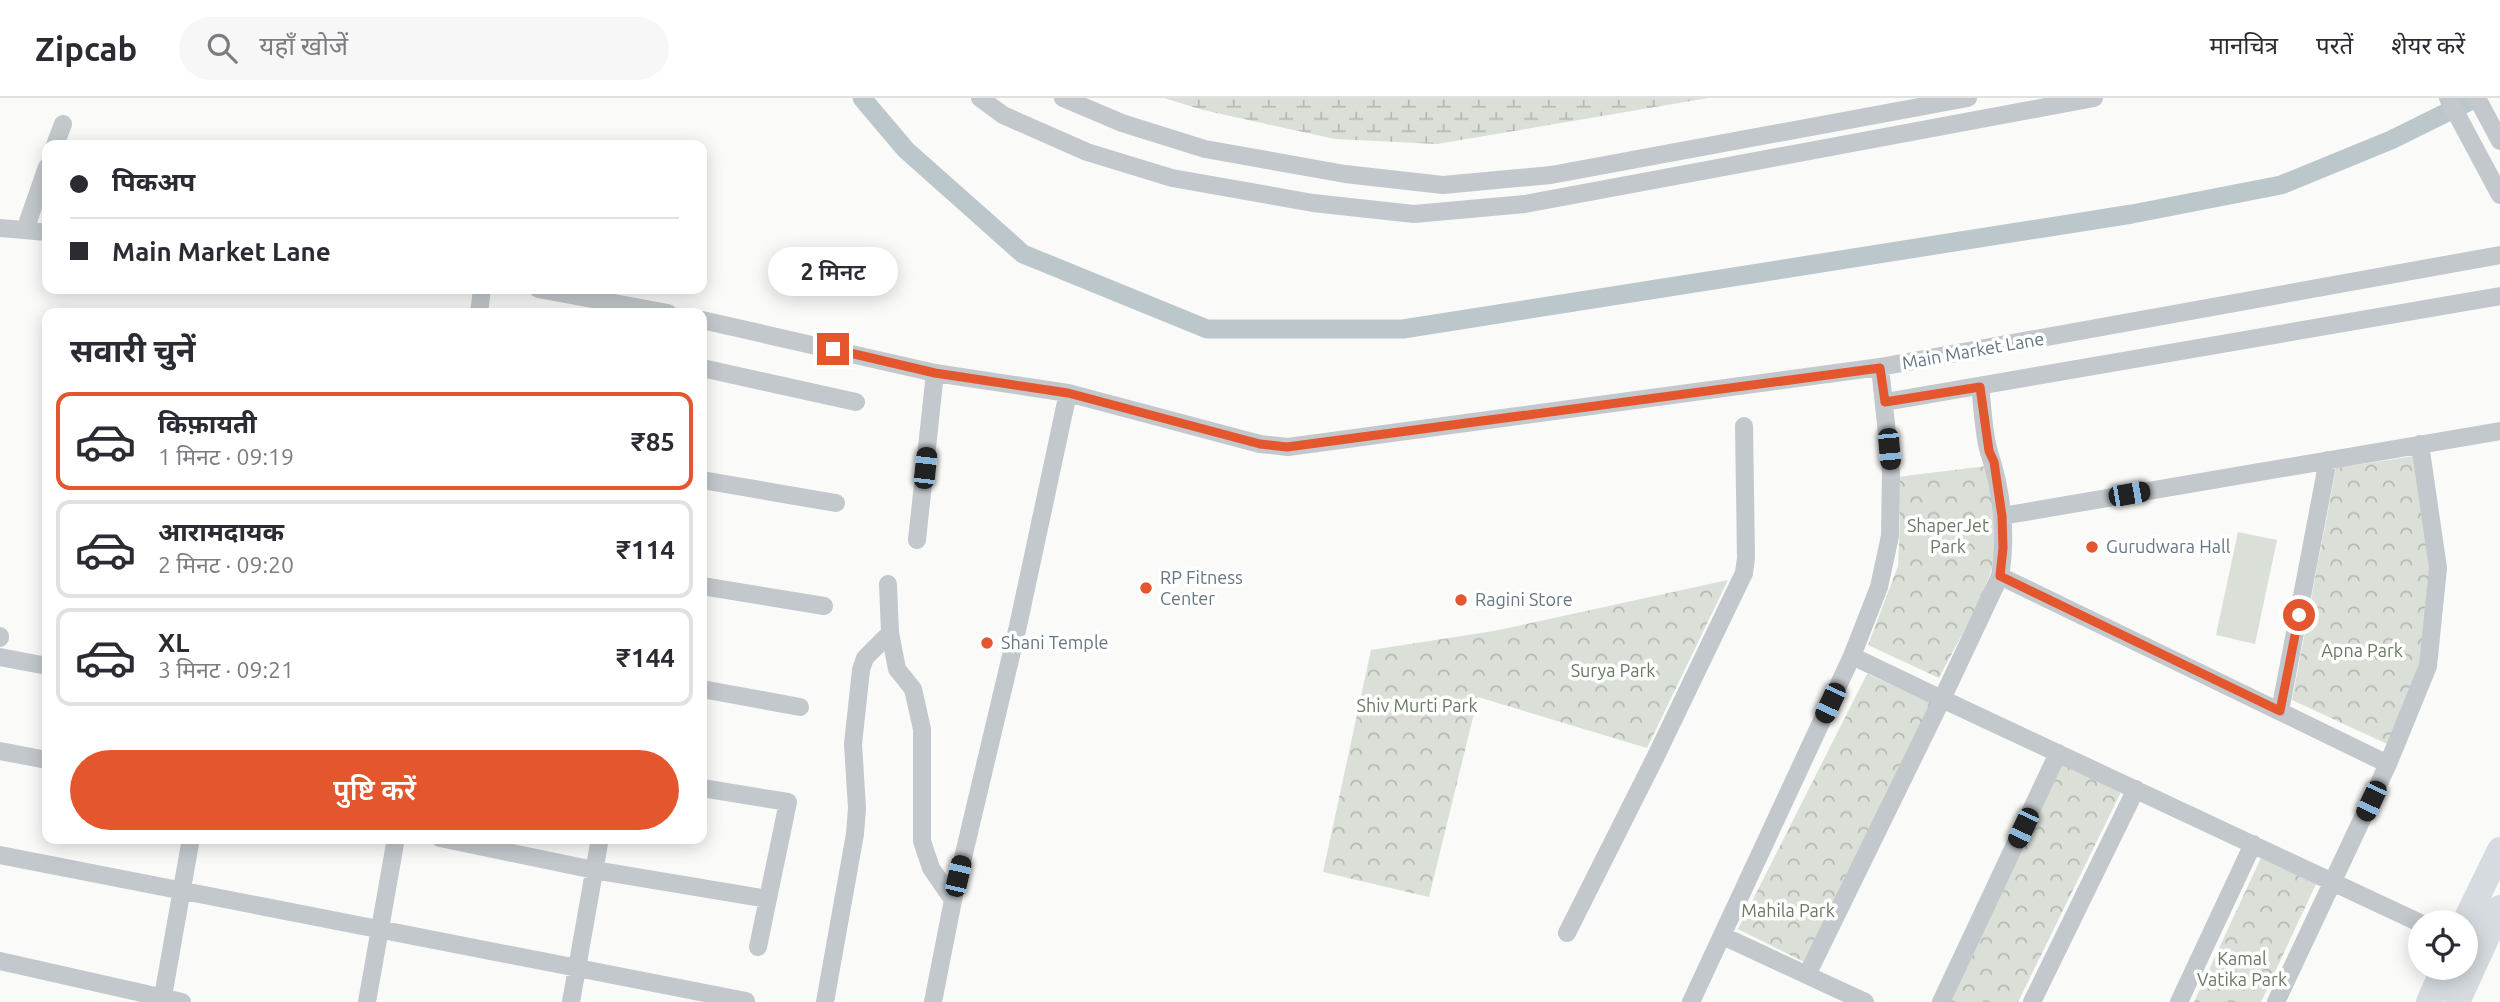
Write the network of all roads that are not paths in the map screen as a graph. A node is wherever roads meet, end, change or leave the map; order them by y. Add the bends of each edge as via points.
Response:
1 (980, 98) edge
2 (1063, 98) edge
3 (1968, 98) edge
4 (2094, 98) edge
5 (2448, 98) edge
6 (2477, 98) edge
7 (63, 124) dead end
8 (57, 140) edge
9 (2500, 141) edge
10 (42, 181) edge
11 (2500, 195) edge
12 (0, 228) edge
13 (25, 230) junction
14 (42, 232) edge
15 (2500, 255) edge
16 (564, 294) edge
17 (2500, 296) edge
18 (641, 308) edge
19 (707, 321) edge
20 (1880, 368) junction
21 (707, 369) edge
22 (935, 373) junction
23 (1980, 387) junction
24 (1068, 393) junction
25 (856, 402) dead end
26 (1885, 402) junction
27 (1744, 426) dead end
28 (2500, 430) edge
29 (2420, 444) junction
30 (2328, 460) junction
31 (707, 481) edge
32 (836, 502) dead end
33 (2002, 516) junction
34 (917, 540) dead end
35 (2000, 576) junction
36 (888, 584) dead end
37 (707, 587) edge
38 (824, 606) dead end
39 (890, 633) junction
40 (1853, 656) junction
41 (0, 657) edge
42 (42, 665) edge
43 (707, 690) edge
44 (1942, 699) junction
45 (800, 706) dead end
46 (2280, 711) junction
47 (0, 751) edge
48 (2058, 753) junction
49 (42, 759) edge
50 (2388, 764) junction
51 (707, 789) edge
52 (2136, 789) junction
53 (190, 844) edge
54 (395, 844) edge
55 (469, 844) edge
56 (599, 844) edge
57 (2253, 844) junction
58 (2500, 850) edge
59 (0, 855) edge
60 (594, 870) junction
61 (2333, 882) junction
62 (180, 891) junction
63 (767, 899) junction
64 (953, 900) junction
65 (2500, 908) edge
66 (2471, 910) edge
67 (2408, 917) edge
68 (380, 930) junction
69 (1567, 933) dead end
70 (1723, 936) junction
71 (758, 947) dead end
72 (0, 961) edge
73 (577, 969) junction
74 (1807, 975) junction
75 (2439, 980) edge
76 (162, 1000) edge
77 (746, 1001) edge
78 (182, 1002) edge
79 (367, 1002) edge
80 (571, 1002) edge
81 (825, 1002) edge
82 (933, 1002) edge
83 (1691, 1002) edge
84 (1865, 1002) edge
85 (1941, 1002) edge
86 (2032, 1002) edge
87 (2179, 1002) edge
88 (2276, 1002) edge
89 (2429, 1002) edge
90 (2457, 1002) edge

1 - 4 street via 1003,116 1087,152 1172,178 1313,203 1414,214 1525,204
2 - 3 street via 1122,123 1205,149 1345,174 1443,184 1551,175
5 - 11 street
6 - 9 street
7 - 8 street
10 - 13 street
12 - 13 street
13 - 14 street
15 - 20 street, Main Market Lane
16 - 18 street
17 - 23 street
19 - 22 street, Main Market Lane
20 - 24 street, Main Market Lane via 1287,447 1260,444
20 - 26 street
21 - 25 street
22 - 24 street, Main Market Lane
22 - 34 street
23 - 26 street
23 - 33 street
24 - 64 street
26 - 40 street via 1890,536 1879,587
27 - 69 street via 1744,573
28 - 29 street
29 - 30 street
29 - 50 street via 2438,569 2435,600 2428,666
30 - 33 street
30 - 46 street
31 - 32 street
33 - 35 street via 2008,548
35 - 44 street
35 - 46 street
36 - 39 street
37 - 38 street
39 - 64 street via 897,669 913,690 922,729 922,841 931,867
39 - 81 street via 865,658 861,670 853,744 858,808
40 - 44 street
40 - 70 street
41 - 42 street
43 - 45 street
44 - 48 street
44 - 74 street
46 - 50 street
47 - 49 street
48 - 52 street
48 - 85 street
50 - 61 street
51 - 63 street via 788,803
52 - 57 street
52 - 86 street
53 - 62 street
54 - 68 street
55 - 60 street
56 - 60 street
57 - 61 street
57 - 87 street
58 - 66 street
59 - 62 street
60 - 63 street
60 - 73 street
61 - 67 street
61 - 88 street
62 - 68 street
62 - 76 street
63 - 71 street
64 - 82 street
65 - 90 street
68 - 73 street
68 - 79 street
70 - 74 street
70 - 83 street
72 - 76 street
73 - 77 street
73 - 80 street
74 - 84 street
75 - 89 street
76 - 78 street

